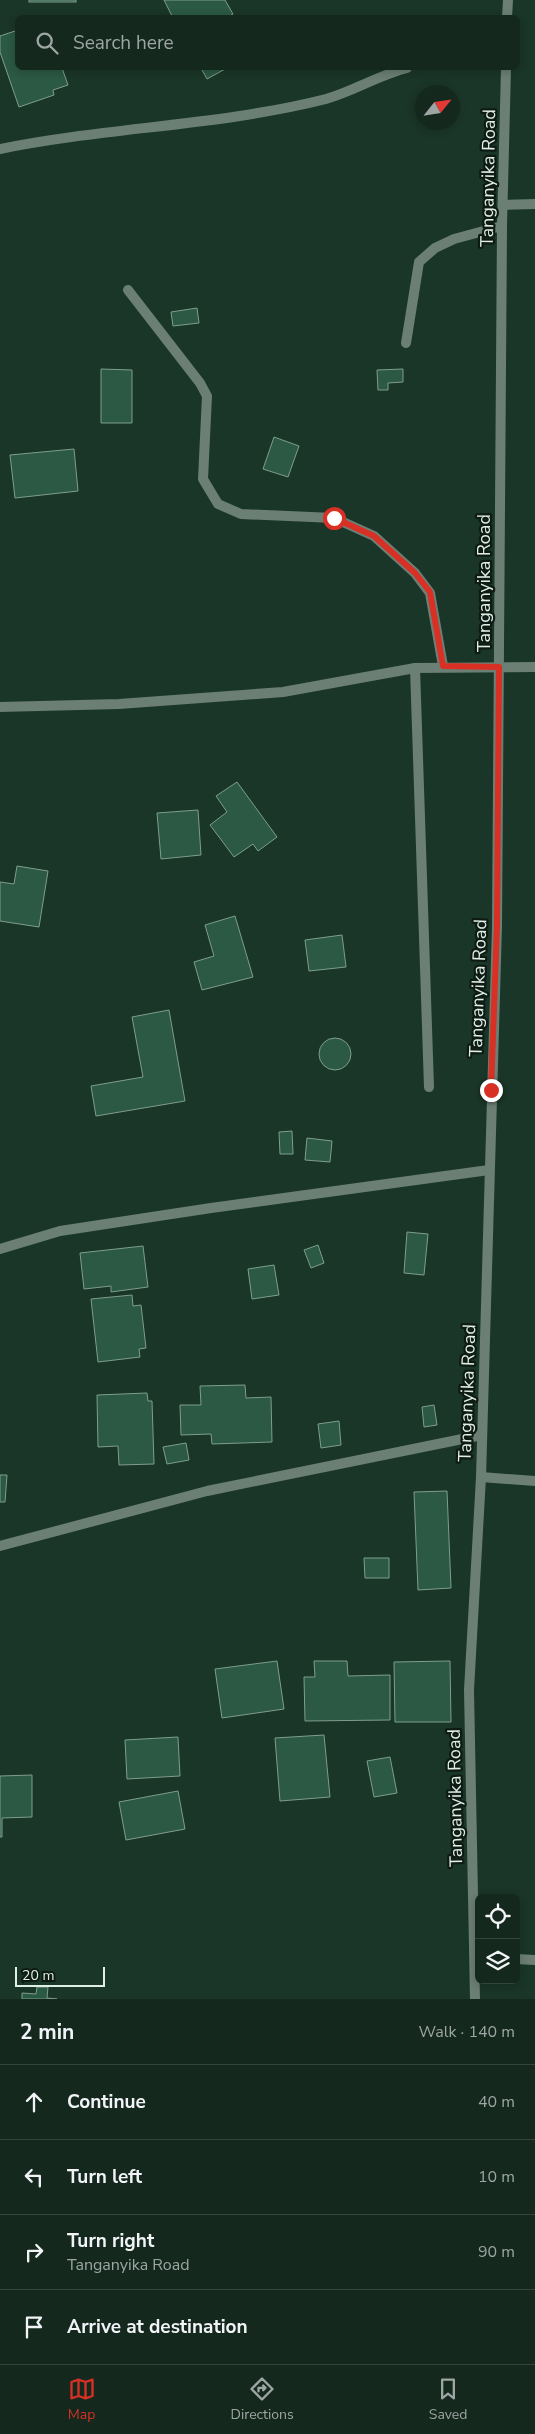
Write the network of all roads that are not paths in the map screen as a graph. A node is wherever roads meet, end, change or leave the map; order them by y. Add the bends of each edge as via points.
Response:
1 (508, 0) edge
2 (507, 15) edge
3 (402, 70) edge
4 (506, 70) edge
5 (0, 149) edge
6 (535, 204) edge
7 (503, 205) junction
8 (502, 226) junction
9 (128, 290) dead end
10 (406, 343) dead end
11 (443, 666) junction
12 (499, 667) junction
13 (535, 667) edge
14 (415, 668) junction
15 (0, 707) edge
16 (429, 1087) dead end
17 (489, 1170) junction
18 (0, 1249) edge
19 (482, 1435) junction
20 (481, 1477) junction
21 (535, 1481) edge
22 (0, 1546) edge
23 (476, 1939) edge
24 (520, 1959) edge
25 (535, 1960) edge
26 (476, 1984) edge
27 (475, 1999) edge

1 - 2 street
3 - 5 street via 327,99 243,116 128,129
4 - 7 street, Tanganyika Road
6 - 7 street
7 - 8 street, Tanganyika Road
8 - 10 street via 454,239 434,248 419,262
8 - 12 street, Tanganyika Road
9 - 11 street via 200,383 206,396 203,478 218,504 241,514 334,518 374,536 415,573 430,592
11 - 12 street
11 - 14 street
12 - 13 street
12 - 17 street, Tanganyika Road via 497,926
14 - 15 street via 283,692 119,704
14 - 16 street
17 - 18 street via 60,1231
17 - 19 street, Tanganyika Road
19 - 20 street, Tanganyika Road
19 - 22 street via 207,1491
20 - 21 street
20 - 23 street, Tanganyika Road via 469,1690
24 - 25 street
26 - 27 street, Tanganyika Road

